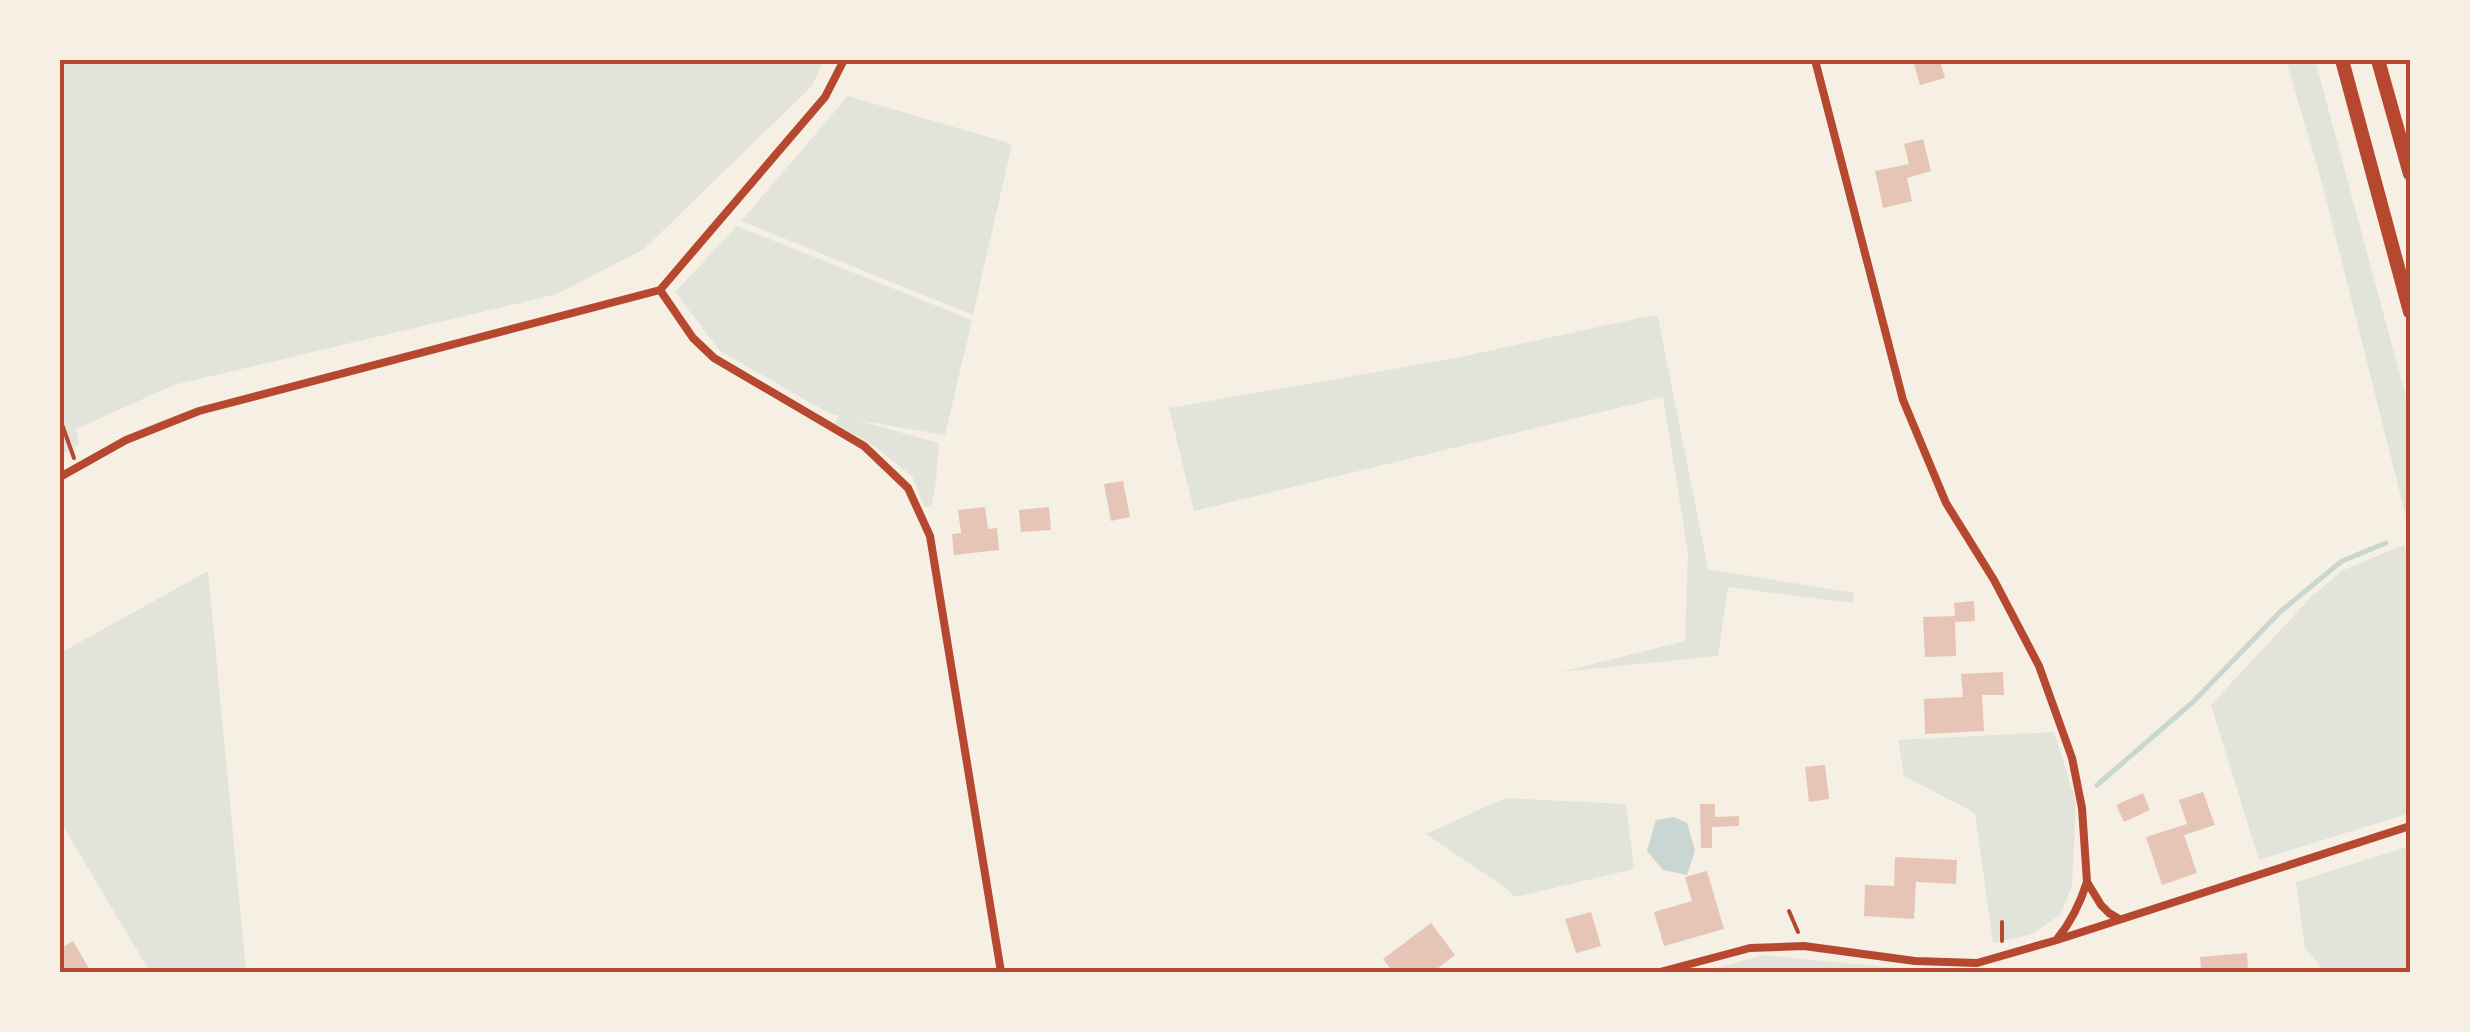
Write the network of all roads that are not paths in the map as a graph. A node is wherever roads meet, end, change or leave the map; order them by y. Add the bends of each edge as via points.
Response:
1 (844, 60) edge
2 (1815, 60) edge
3 (2342, 60) edge
4 (2378, 60) edge
5 (2410, 174) edge
6 (660, 290) junction
7 (2410, 312) edge
8 (60, 476) edge
9 (2410, 826) edge
10 (2087, 882) junction
11 (2119, 919) junction
12 (2056, 940) junction
13 (1001, 972) edge
14 (1660, 972) edge

1 - 6 street via 824,96
2 - 10 street via 1904,400 1946,503 2038,666 2072,758
3 - 7 highway
4 - 5 highway
6 - 8 street via 198,412
6 - 13 street via 714,358 864,446 908,488 930,536
9 - 11 street
10 - 11 street via 2108,914
10 - 12 street
11 - 12 street
12 - 14 street via 1977,963 1804,946 1750,948

